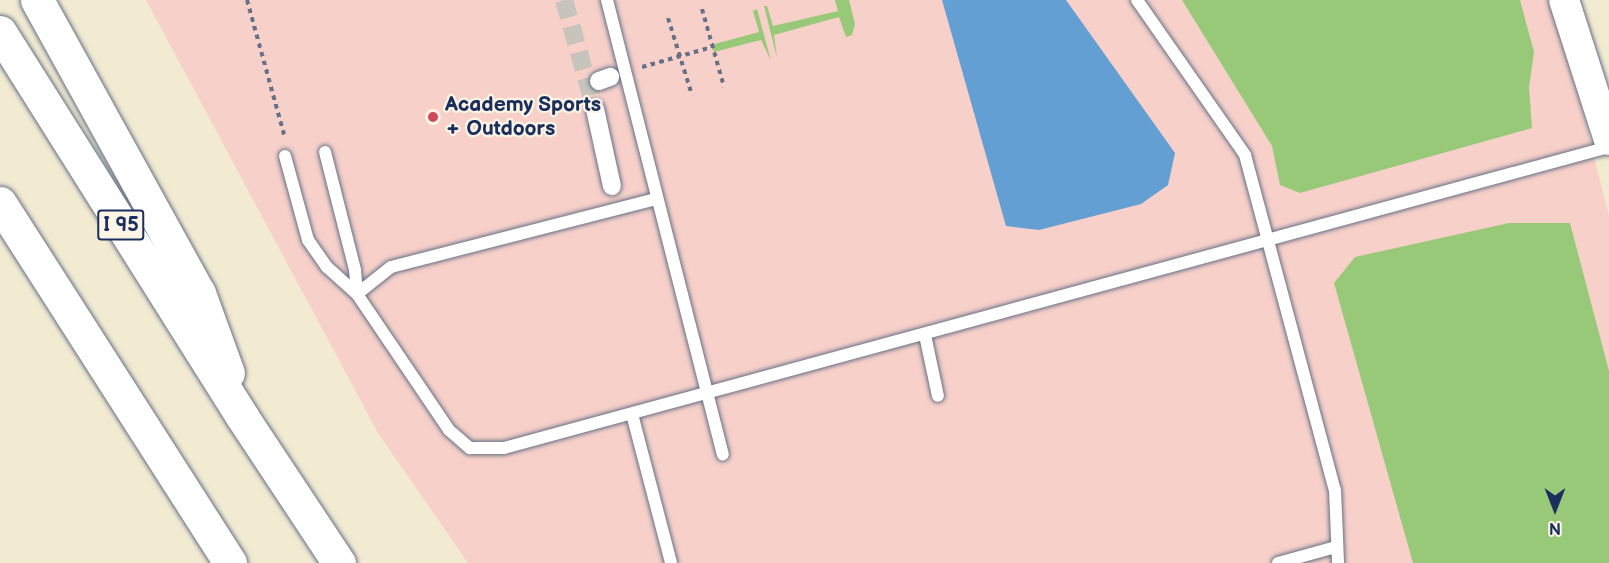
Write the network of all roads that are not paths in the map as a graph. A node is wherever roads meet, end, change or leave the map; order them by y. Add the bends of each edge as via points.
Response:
1 (37, 0) edge
2 (607, 0) edge
3 (1137, 0) edge
4 (1564, 0) edge
5 (0, 32) edge
6 (594, 109) tunnel mouth
7 (1609, 140) edge
8 (1609, 147) edge
9 (325, 152) dead end
10 (285, 156) road end
11 (612, 186) dead end
12 (656, 199) junction
13 (0, 203) edge
14 (1268, 240) junction
15 (357, 294) junction
16 (925, 335) junction
17 (708, 393) junction
18 (938, 396) dead end
19 (632, 414) junction
20 (243, 418) junction
21 (723, 454) dead end
22 (1336, 547) junction
23 (230, 563) edge
24 (339, 563) edge
25 (671, 563) edge
26 (1278, 563) edge
27 (1338, 563) edge

1 - 20 highway via 199,293
2 - 12 lane via 611,77
3 - 14 lane via 1245,155
4 - 7 street
5 - 20 highway, I 95
6 - 11 street
8 - 14 lane
9 - 15 lane via 355,270
10 - 15 lane via 308,240 327,267
12 - 15 lane via 391,267
12 - 17 lane
13 - 23 highway
14 - 16 lane
14 - 22 lane via 1335,490
15 - 19 lane via 449,430 470,448 504,448
16 - 17 lane
16 - 18 lane
17 - 19 lane
17 - 21 lane
19 - 25 lane
20 - 24 highway, I 95
22 - 26 lane
22 - 27 lane

